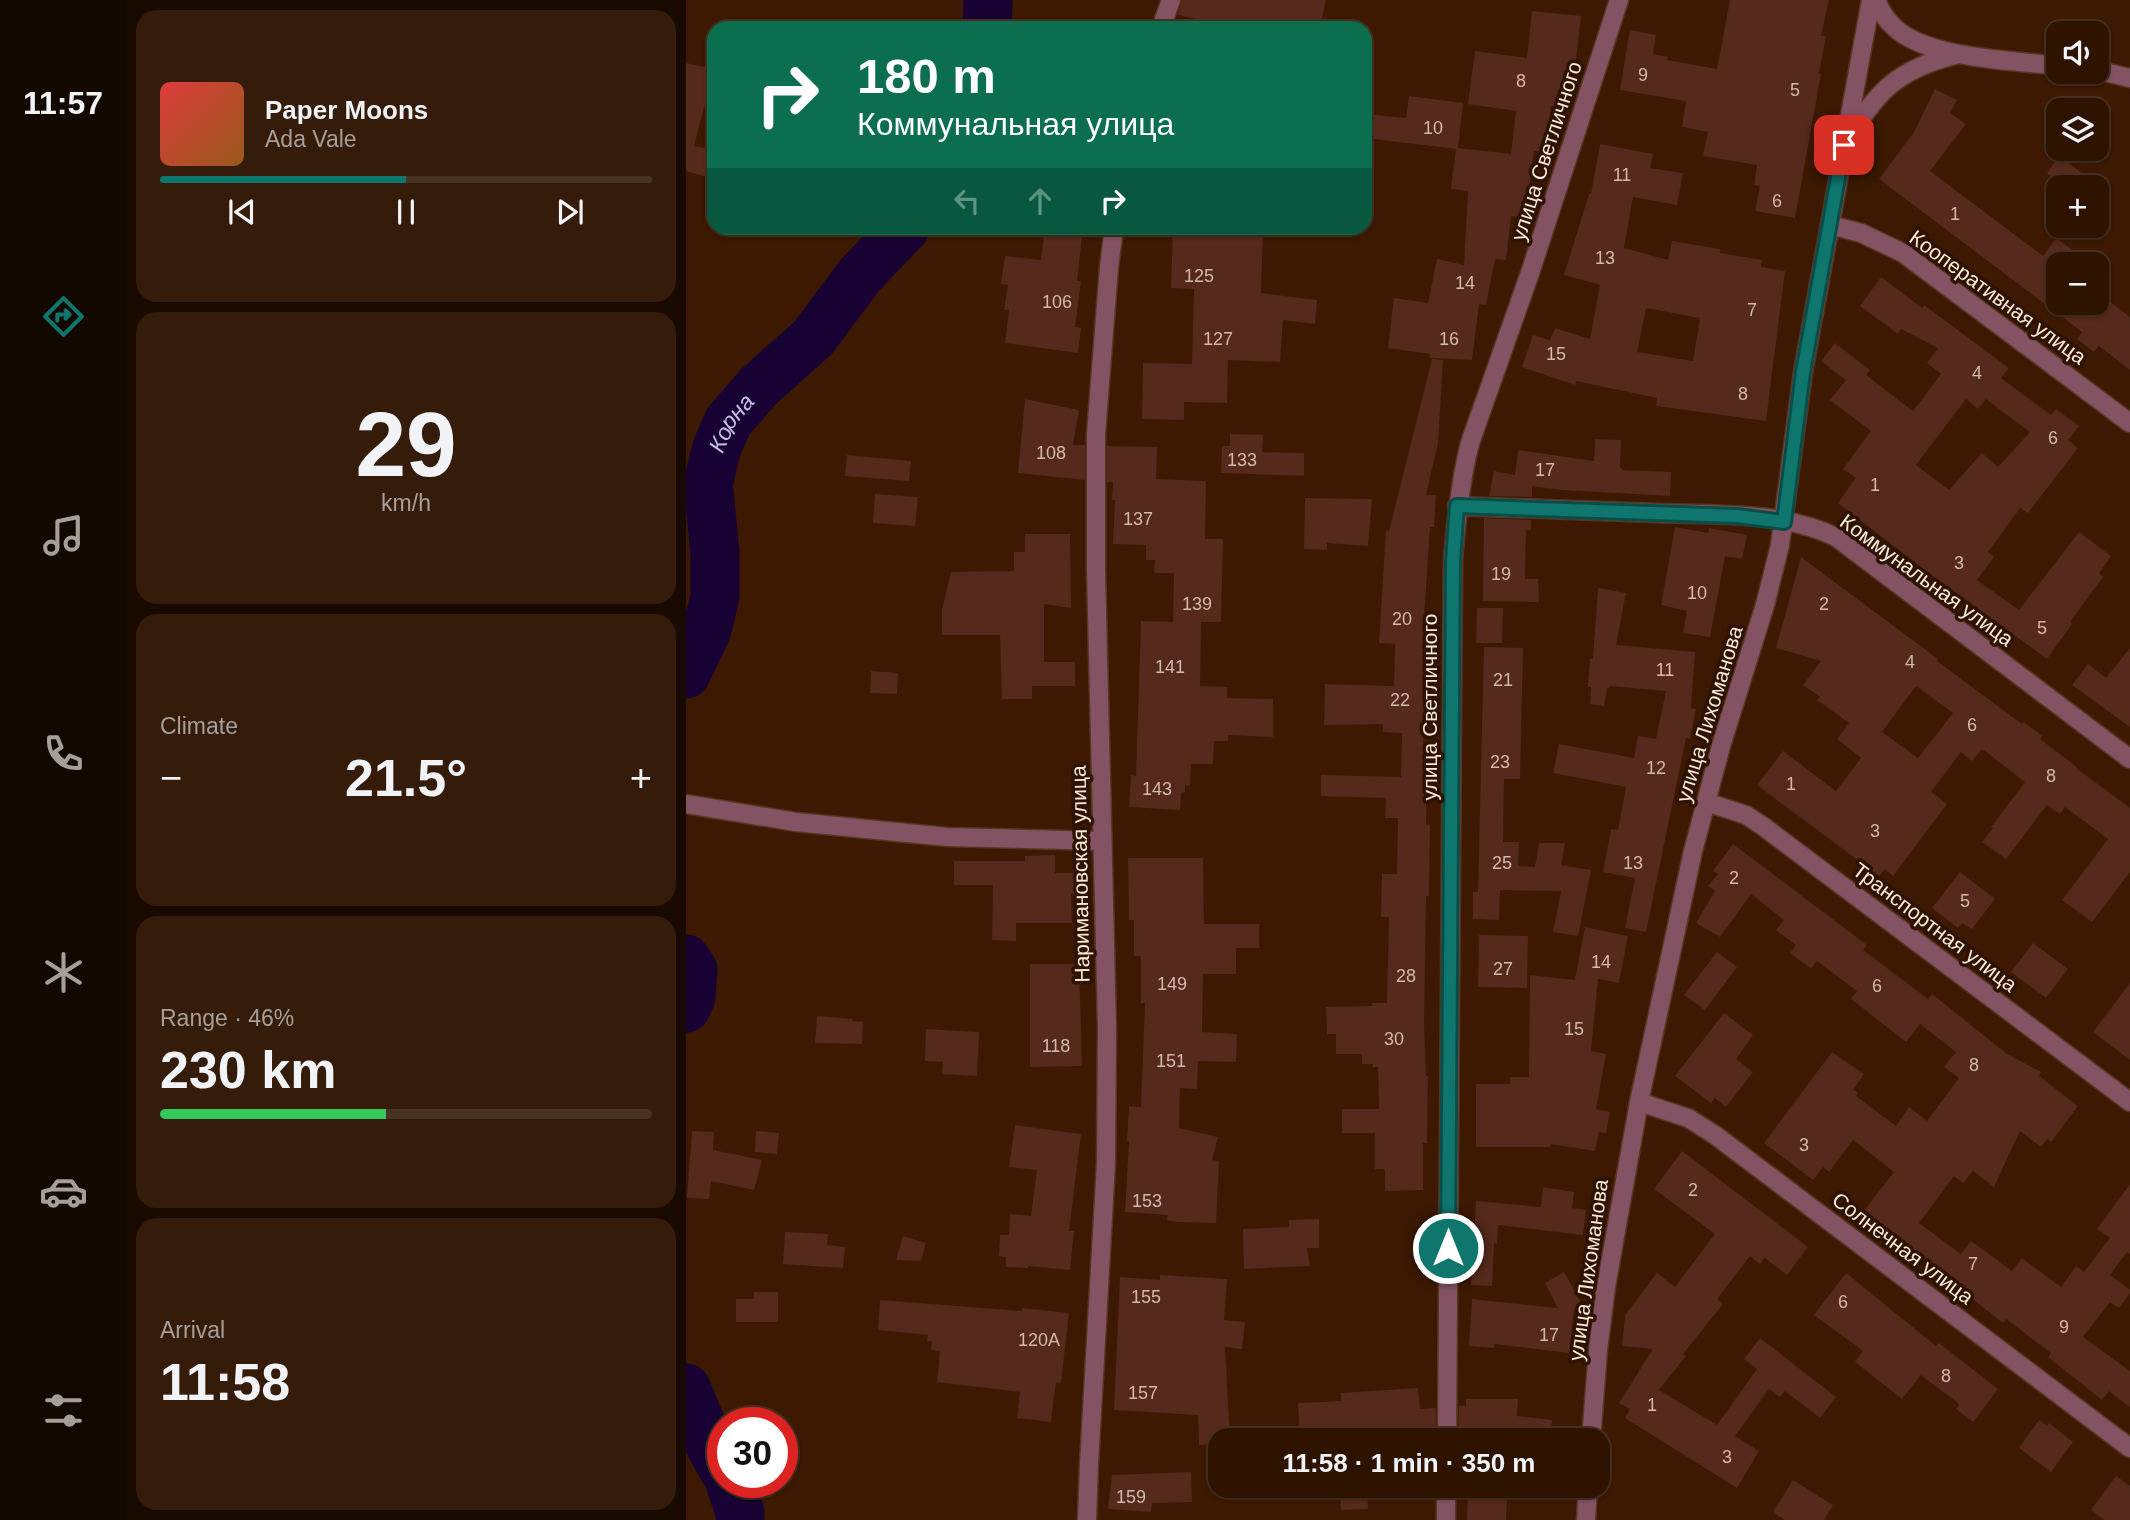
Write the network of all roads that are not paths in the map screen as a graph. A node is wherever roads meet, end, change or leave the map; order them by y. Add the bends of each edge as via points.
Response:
1 (1171, 0) edge
2 (1619, 0) edge
3 (1873, 0) edge
4 (1164, 21) edge
5 (1958, 54) junction
6 (2046, 65) edge
7 (2109, 74) edge
8 (2130, 78) edge
9 (1844, 145) junction
10 (1830, 225) junction
11 (1113, 235) edge
12 (2130, 423) edge
13 (1457, 506) junction
14 (1784, 522) junction
15 (2130, 760) edge
16 (1706, 802) junction
17 (686, 804) edge
18 (1102, 841) junction
19 (1639, 1102) junction
20 (2130, 1102) edge
21 (1447, 1428) edge
22 (1592, 1428) edge
23 (2130, 1448) edge
24 (1446, 1498) edge
25 (1587, 1498) edge
26 (1586, 1518) edge
27 (1087, 1520) edge
28 (1446, 1520) edge

1 - 4 street
2 - 13 street, улица Светличного via 1470,443
3 - 5 street via 1911,40
3 - 9 street, улица Лихоманова
5 - 6 street
5 - 9 street via 1927,62 1889,85
7 - 8 street
9 - 10 street, улица Лихоманова
10 - 12 street, Кооперативная улица via 1861,233 1903,253
10 - 14 street, улица Лихоманова via 1803,372
11 - 18 street, Наримановская улица via 1096,434
13 - 14 street, Коммунальная улица via 1737,516
13 - 21 street, улица Светличного
14 - 15 street, Коммунальная улица via 1836,537
14 - 16 street, улица Лихоманова via 1765,605
16 - 19 street, улица Лихоманова
16 - 20 street, Транспортная улица via 1746,815 1764,827
17 - 18 street via 796,822 947,837
18 - 27 street, Наримановская улица via 1106,1163
19 - 22 street, улица Лихоманова via 1606,1287
19 - 23 street, Солнечная улица via 1688,1118 1715,1135
24 - 28 street
25 - 26 street

